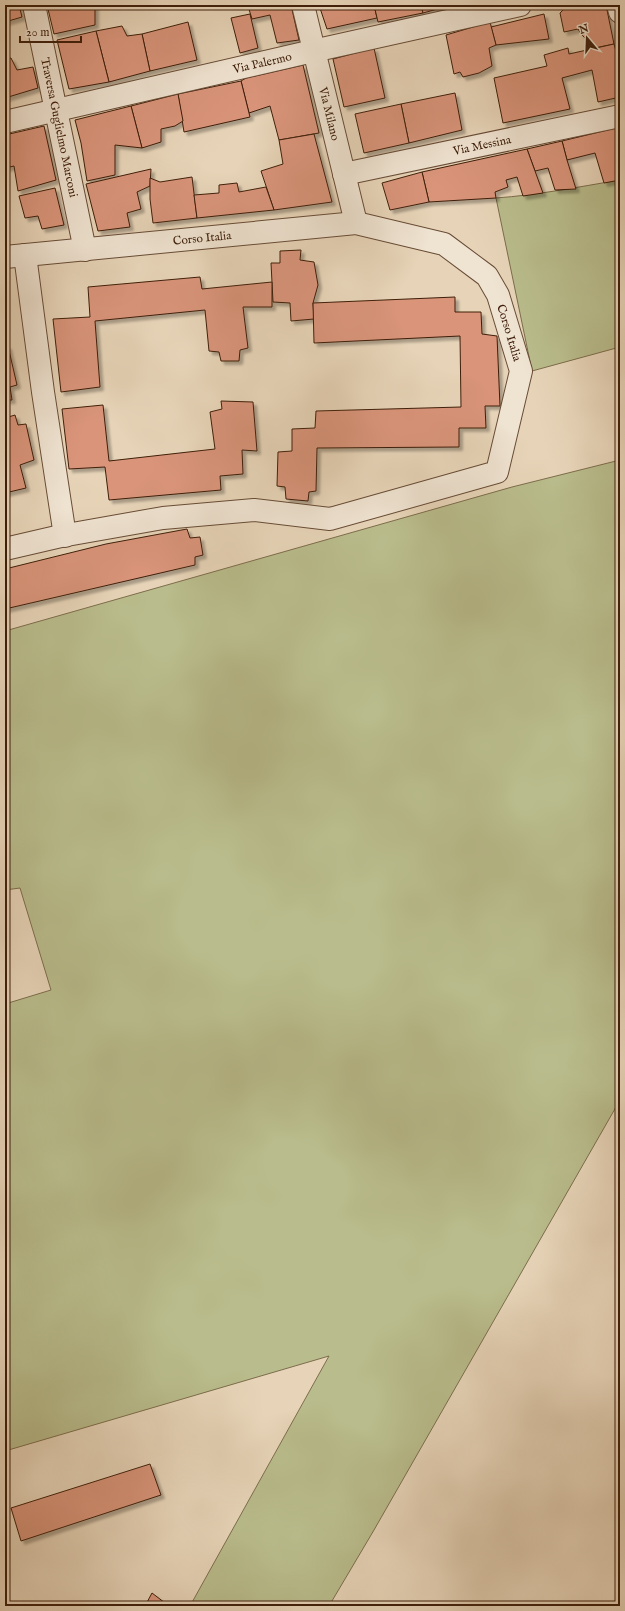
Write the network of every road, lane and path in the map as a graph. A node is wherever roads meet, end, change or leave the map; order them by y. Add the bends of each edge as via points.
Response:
1 (34, 5) edge
2 (303, 5) edge
3 (520, 5) edge
4 (618, 5) edge
5 (620, 12) edge
6 (313, 51) junction
7 (55, 110) junction
8 (620, 116) edge
9 (5, 122) edge
10 (344, 174) junction
11 (356, 224) junction
12 (85, 250) junction
13 (15, 256) edge
14 (65, 536) junction
15 (5, 549) edge

1 - 7 street, Traversa Guglielmo Marconi
2 - 6 street, Via Milano
3 - 6 street, Via Palermo
4 - 5 street
6 - 7 street, Via Palermo
6 - 10 street, Via Milano
7 - 9 street, Via Palermo
7 - 12 street, Traversa Guglielmo Marconi
8 - 10 street, Via Messina
10 - 11 street, Via Milano
11 - 12 street, Corso Italia
11 - 14 street, Corso Italia via 444,244 487,276 498,295 521,372 497,472 330,519 254,510 163,518
12 - 13 street, Corso Italia
13 - 14 street, Corso Italia via 43,392
14 - 15 street, Corso Italia

